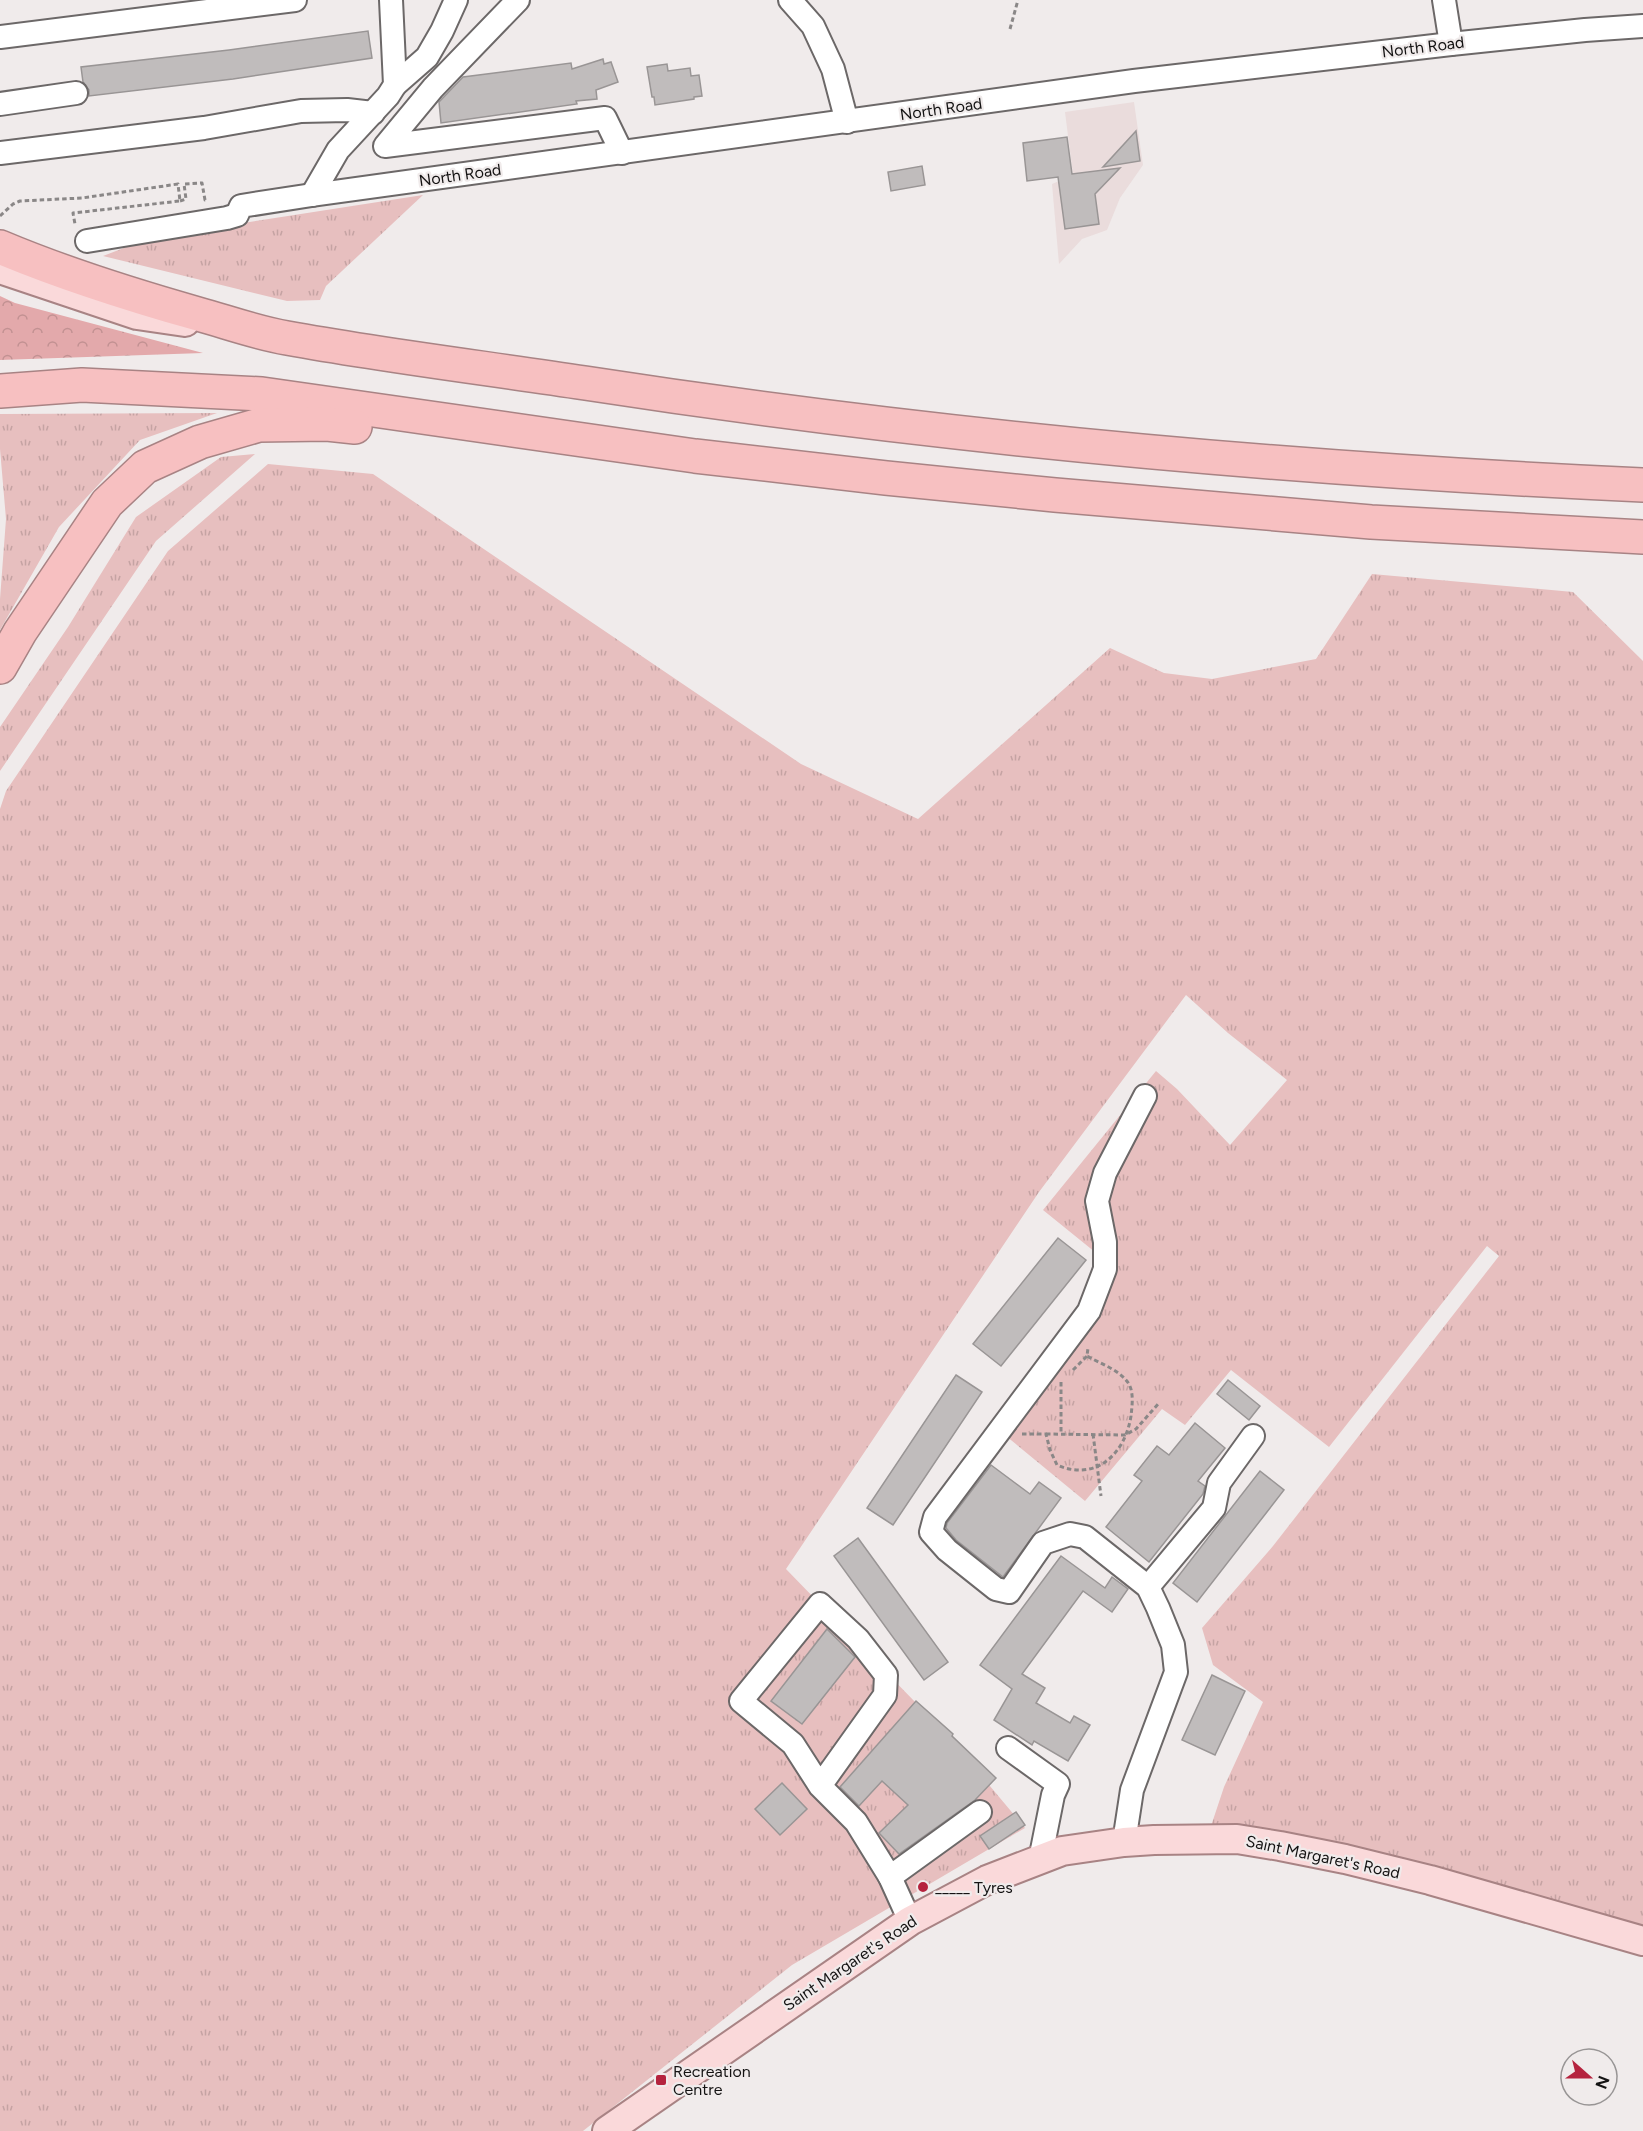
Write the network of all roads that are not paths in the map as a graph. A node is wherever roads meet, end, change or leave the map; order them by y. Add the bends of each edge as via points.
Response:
1 (295, 0) edge
2 (391, 0) edge
3 (456, 0) edge
4 (518, 0) edge
5 (790, 0) edge
6 (1444, 0) edge
7 (1643, 26) edge
8 (0, 37) edge
9 (1451, 44) junction
10 (395, 85) junction
11 (76, 93) dead end
12 (0, 104) edge
13 (373, 112) junction
14 (847, 122) junction
15 (0, 153) edge
16 (621, 153) junction
17 (312, 195) junction
18 (77, 234) road end
19 (0, 247) edge
20 (0, 269) edge
21 (283, 338) junction
22 (0, 391) edge
23 (695, 456) junction
24 (1643, 485) edge
25 (1643, 537) edge
26 (0, 667) edge
27 (1145, 1096) dead end
28 (1253, 1436) dead end
29 (1148, 1587) junction
30 (1008, 1748) dead end
31 (820, 1786) junction
32 (980, 1812) dead end
33 (1125, 1842) junction
34 (1040, 1860) junction
35 (890, 1877) junction
36 (910, 1921) junction
37 (1643, 1941) edge
38 (607, 2131) edge

1 - 8 street
2 - 10 street
3 - 10 street via 427,57
4 - 16 street via 433,88 385,146 605,118
5 - 14 street via 813,26 833,69
6 - 9 street
7 - 9 street, North Road
9 - 14 street, North Road via 1134,81
10 - 13 street
11 - 12 street
13 - 15 street via 301,111 204,128
13 - 17 street via 338,150
14 - 16 street, North Road
16 - 17 street, North Road
17 - 18 street, North Road via 241,207 237,215 227,218 130,234
19 - 21 highway via 136,296
20 - 21 main road via 137,315
21 - 24 highway via 744,408 1078,446 1314,466
22 - 23 highway via 82,385 262,394
23 - 25 highway via 1066,496 1371,522
23 - 26 highway via 547,450 327,424 259,425 200,442 144,467 106,503
27 - 29 street via 1105,1173 1096,1202 1105,1242 1105,1269 1089,1311 935,1517 931,1532 996,1589 1010,1592 1043,1543 1070,1534 1084,1537
28 - 29 street via 1219,1483 1214,1508
29 - 33 street via 1173,1645 1176,1672 1132,1790
30 - 34 street via 1058,1784
31 - 31 street via 885,1695 886,1675 858,1639 820,1604 741,1701 793,1744
31 - 35 street via 856,1822
32 - 35 street
33 - 34 main road, Saint Margaret's Road via 1062,1851
33 - 37 main road, Saint Margaret's Road via 1237,1839 1345,1858
34 - 36 main road, Saint Margaret's Road via 987,1880
35 - 36 street
36 - 38 main road, Saint Margaret's Road

